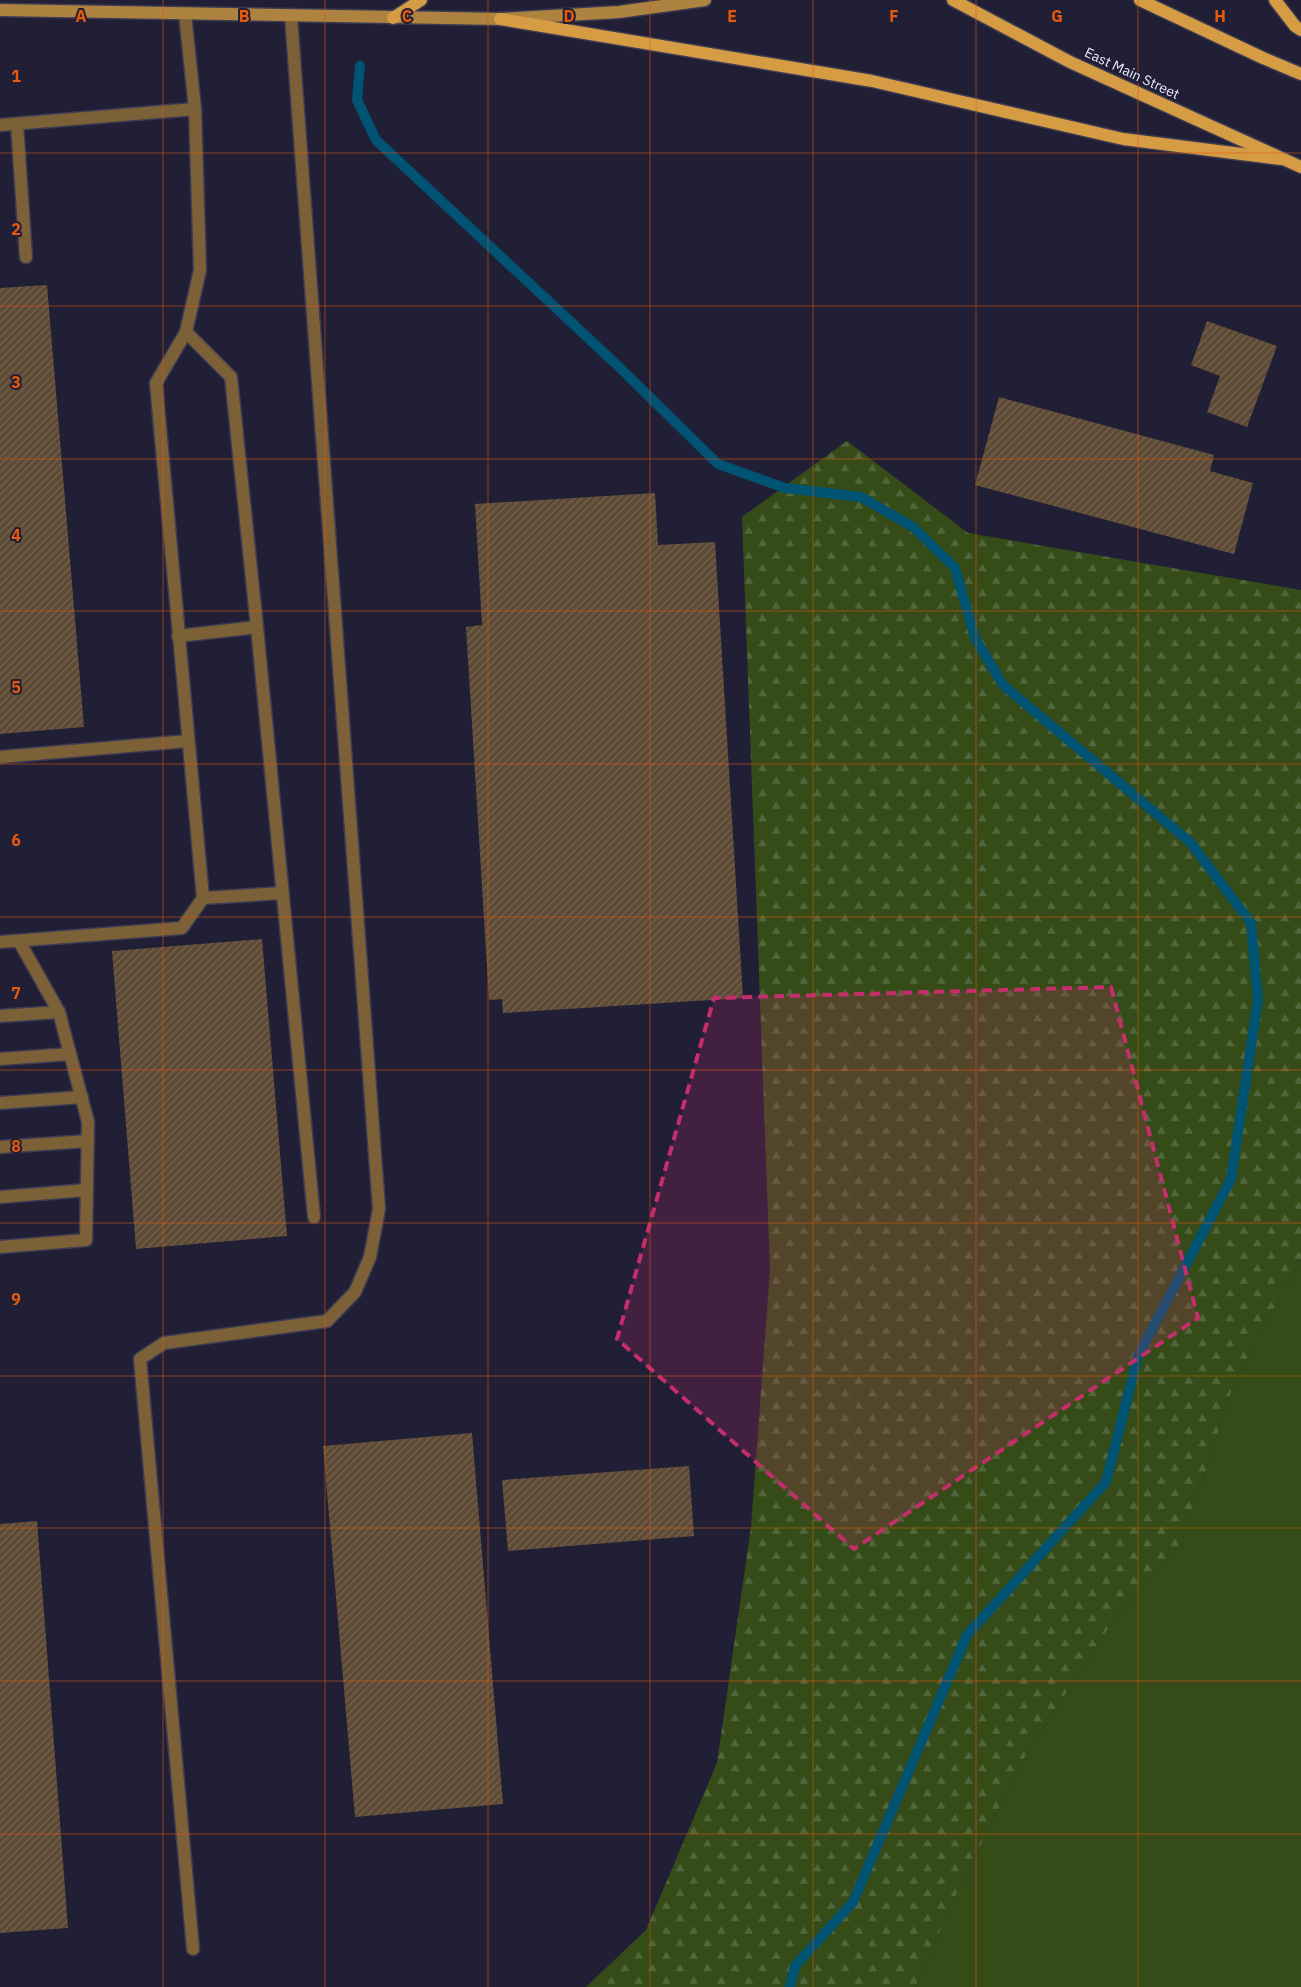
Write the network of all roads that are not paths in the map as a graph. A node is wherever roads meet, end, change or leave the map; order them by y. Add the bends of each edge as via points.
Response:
1 (421, 0) edge
2 (705, 0) edge
3 (953, 0) edge
4 (1140, 0) edge
5 (1275, 0) edge
6 (0, 10) edge
7 (185, 14) junction
8 (291, 16) junction
9 (393, 18) junction
10 (500, 19) junction
11 (1301, 30) edge
12 (1301, 74) edge
13 (196, 109) junction
14 (17, 124) junction
15 (0, 125) edge
16 (1282, 159) junction
17 (1301, 167) edge
18 (26, 257) dead end
19 (186, 332) junction
20 (258, 627) junction
21 (178, 636) junction
22 (188, 740) junction
23 (0, 757) edge
24 (282, 892) junction
25 (203, 898) junction
26 (19, 941) junction
27 (0, 942) edge
28 (59, 1012) junction
29 (0, 1016) edge
30 (70, 1054) junction
31 (0, 1059) edge
32 (82, 1097) junction
33 (0, 1103) edge
34 (88, 1141) junction
35 (0, 1147) edge
36 (87, 1190) junction
37 (0, 1197) edge
38 (314, 1217) dead end
39 (0, 1247) edge
40 (193, 1949) dead end

1 - 9 main road
2 - 10 main road via 619,12
3 - 16 main road, East Main Street via 1070,62
4 - 12 main road
5 - 11 main road
6 - 7 main road
7 - 8 main road
7 - 13 lane
8 - 9 main road
8 - 40 lane via 379,1209 370,1257 355,1292 327,1321 164,1342 140,1359
9 - 10 main road
10 - 16 main road via 872,81 1124,139
13 - 14 lane
13 - 19 lane via 200,270
14 - 15 lane
14 - 18 lane
16 - 17 main road, East Main Street
19 - 20 lane via 230,377
19 - 21 lane via 156,384
20 - 21 lane
20 - 24 lane
21 - 22 lane
22 - 23 lane
22 - 25 lane
24 - 25 lane
24 - 38 lane
25 - 26 lane via 182,928
26 - 27 lane
26 - 28 lane
28 - 29 lane
28 - 30 lane
30 - 31 lane
30 - 32 lane
32 - 33 lane
32 - 34 lane via 88,1122
34 - 35 lane
34 - 36 lane
36 - 37 lane
36 - 39 lane via 86,1240

